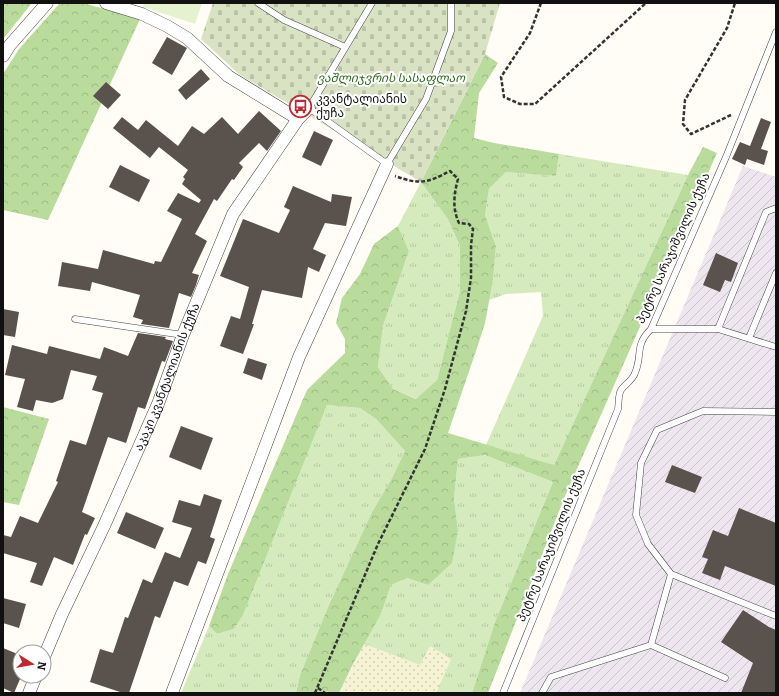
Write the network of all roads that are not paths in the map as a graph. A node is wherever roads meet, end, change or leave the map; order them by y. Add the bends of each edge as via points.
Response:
1 (47, 3) edge
2 (106, 3) edge
3 (258, 3) edge
4 (372, 3) edge
5 (451, 3) edge
6 (776, 32) edge
7 (345, 48) junction
8 (3, 56) edge
9 (309, 108) junction
10 (298, 119) junction
11 (385, 167) junction
12 (776, 208) edge
13 (776, 273) edge
14 (75, 319) dead end
15 (651, 329) junction
16 (718, 329) junction
17 (183, 336) junction
18 (749, 338) junction
19 (776, 347) edge
20 (776, 412) edge
21 (670, 574) junction
22 (776, 616) edge
23 (49, 644) edge
24 (651, 645) junction
25 (725, 678) dead end
26 (172, 693) edge
27 (503, 693) edge
28 (542, 693) edge

1 - 8 street
2 - 10 street via 142,14 187,38 228,76
3 - 7 lane via 284,20
4 - 7 lane
5 - 11 lane via 451,31 426,99
6 - 15 lane, პეტრე სარაჯიშვილის ქუჩა via 726,157
7 - 9 lane
9 - 10 street, აკაკი კვანტალიანის ქუჩა
9 - 11 lane
10 - 17 street, აკაკი კვანტალიანის ქუჩა via 233,214
11 - 26 street via 299,356
12 - 16 lane via 766,212
13 - 18 lane
14 - 17 lane
15 - 16 lane
15 - 27 lane, პეტრე სარაჯიშვილის ქუჩა via 640,344 634,376 621,390 618,409
16 - 18 lane
17 - 23 street, აკაკი კვანტალიანის ქუჩა via 155,411
18 - 19 lane
20 - 21 lane via 703,411 657,430 641,463 636,515 648,544
21 - 22 lane
21 - 24 lane
24 - 25 lane
24 - 28 lane via 552,677

